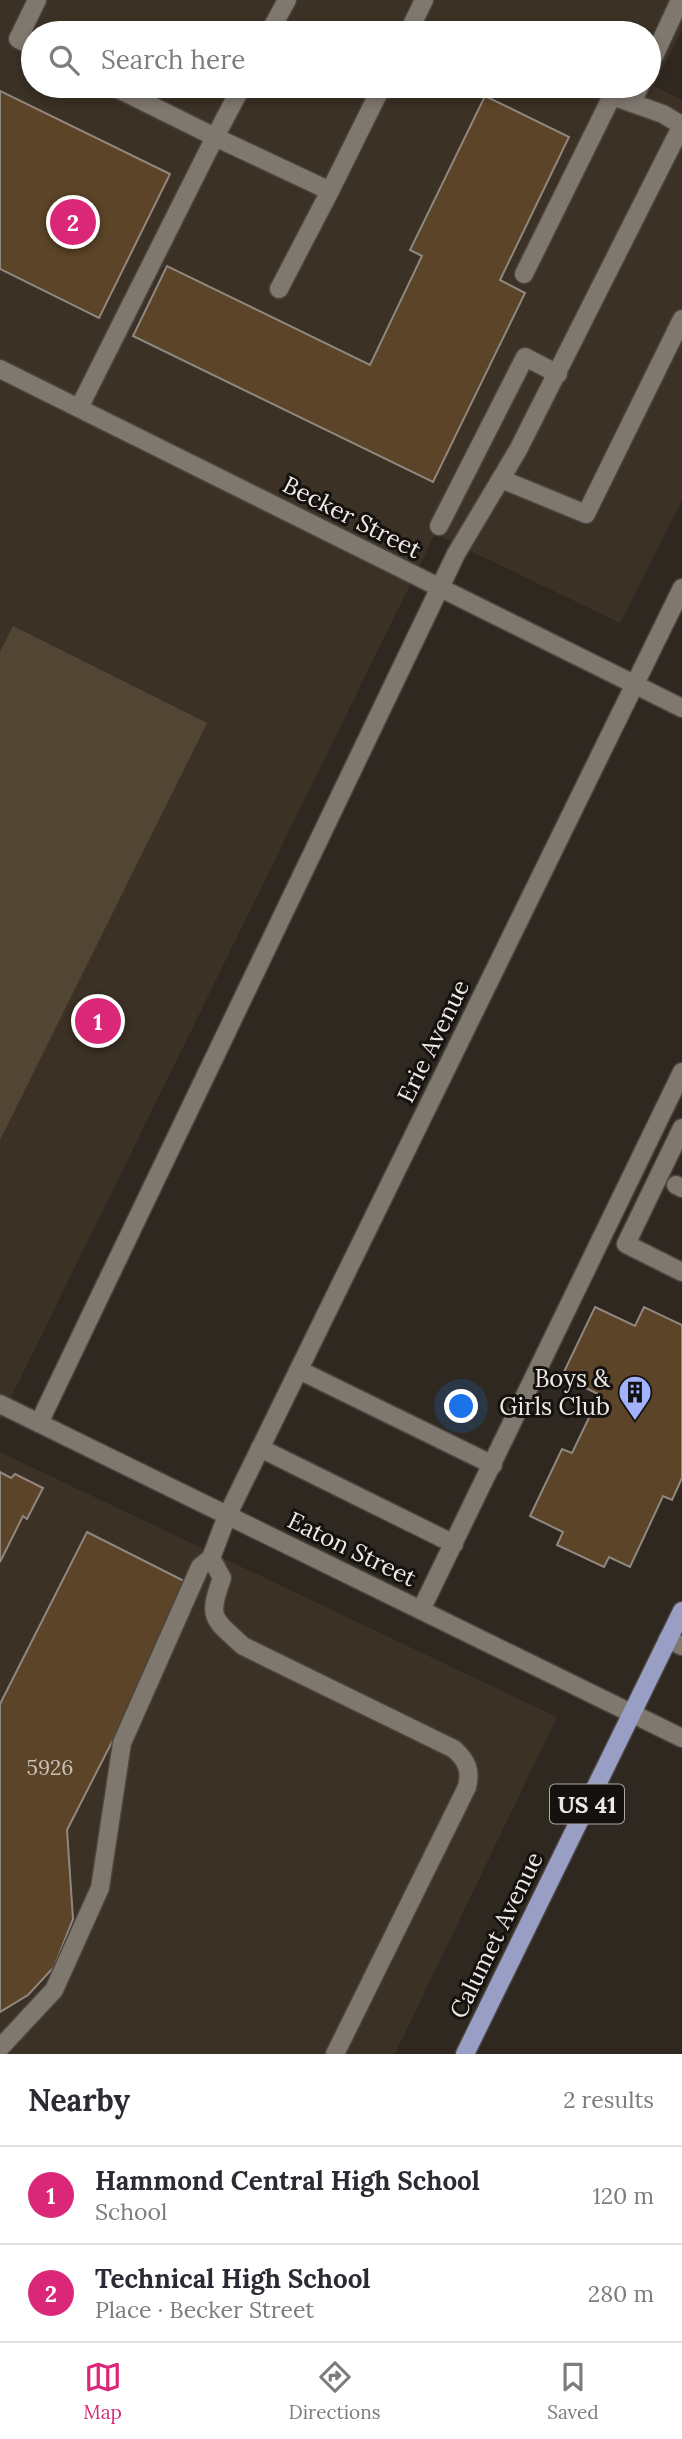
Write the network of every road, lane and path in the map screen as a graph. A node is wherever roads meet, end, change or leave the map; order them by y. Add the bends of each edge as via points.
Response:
1 (37, 0) edge
2 (287, 0) edge
3 (424, 0) edge
4 (680, 0) edge
5 (26, 21) edge
6 (276, 21) edge
7 (414, 21) edge
8 (661, 41) edge
9 (136, 98) edge
10 (236, 98) edge
11 (376, 98) edge
12 (611, 98) edge
13 (619, 98) edge
14 (634, 98) edge
15 (632, 102) junction
16 (682, 125) edge
17 (215, 137) junction
18 (330, 191) junction
19 (524, 274) dead end
20 (279, 289) dead end
21 (682, 319) edge
22 (0, 369) edge
23 (558, 374) junction
24 (79, 408) junction
25 (501, 480) junction
26 (439, 526) dead end
27 (441, 588) junction
28 (682, 588) edge
29 (635, 685) junction
30 (682, 708) edge
31 (682, 1072) edge
32 (682, 1128) edge
33 (682, 1272) edge
34 (299, 1370) junction
35 (0, 1404) edge
36 (39, 1423) junction
37 (260, 1448) junction
38 (492, 1465) junction
39 (227, 1516) junction
40 (454, 1544) junction
41 (211, 1558) junction
42 (421, 1610) junction
43 (682, 1611) edge
44 (675, 1642) edge
45 (632, 1713) junction
46 (682, 1738) edge
47 (0, 2048) edge
48 (335, 2054) edge
49 (465, 2054) edge

1 - 5 street
2 - 6 street
3 - 7 street
4 - 8 street
9 - 17 street
10 - 17 street
11 - 18 street
12 - 19 street
13 - 15 street
14 - 15 street
15 - 16 street
16 - 23 street
17 - 18 street
17 - 24 street
18 - 20 street
21 - 25 street via 586,514
22 - 24 street, Becker Street
23 - 25 street
23 - 26 street via 525,357
24 - 27 street, Becker Street
25 - 27 street via 471,525
27 - 29 street, Becker Street
27 - 36 street
28 - 29 street, Erie Avenue
29 - 30 street, Becker Street
29 - 34 street, Erie Avenue
31 - 38 street
32 - 33 street via 626,1244
34 - 37 street, Erie Avenue
34 - 38 street
35 - 36 street, Eaton Street
36 - 39 street, Eaton Street
37 - 39 street, Erie Avenue
37 - 40 street
38 - 40 street
39 - 41 street, Erie Avenue
39 - 42 street, Eaton Street
40 - 42 street
41 - 47 street, Erie Avenue via 200,1567 122,1743 100,1888 54,1990
41 - 48 street via 222,1578 212,1605 219,1623 243,1646 454,1749 470,1773
42 - 45 street, Eaton Street
43 - 44 main road, Calumet Avenue / US 41
44 - 45 main road, Calumet Avenue / US 41
45 - 46 street, Eaton Street
45 - 49 main road, Calumet Avenue / US 41

